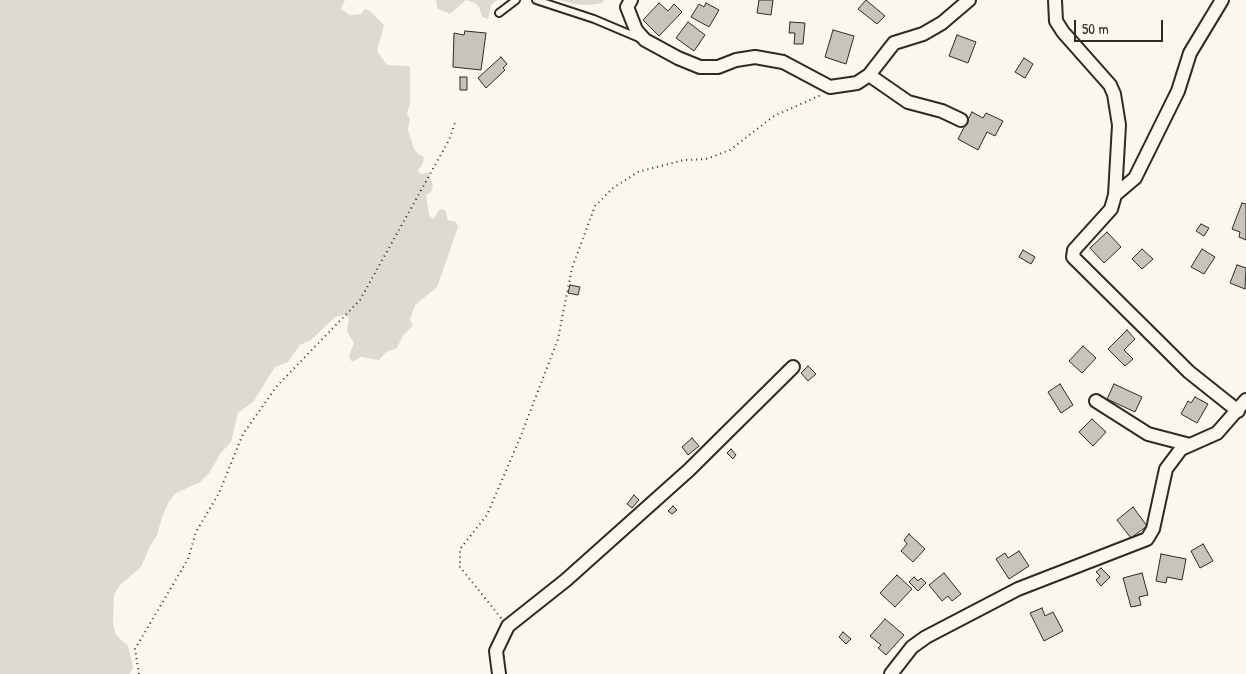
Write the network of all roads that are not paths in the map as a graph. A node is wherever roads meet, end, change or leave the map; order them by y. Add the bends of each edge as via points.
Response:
1 (516, 0) edge
2 (536, 0) edge
3 (631, 0) edge
4 (969, 0) edge
5 (1055, 0) edge
6 (1222, 0) edge
7 (499, 13) dead end
8 (645, 40) junction
9 (869, 75) junction
10 (961, 120) dead end
11 (1115, 195) junction
12 (793, 367) dead end
13 (1096, 400) dead end
14 (1246, 400) edge
15 (1238, 411) junction
16 (1190, 445) junction
17 (499, 674) edge
18 (891, 674) edge

1 - 7 lane
2 - 8 lane
3 - 8 street via 627,7 630,19
4 - 9 street via 923,34 894,43
5 - 11 street via 1056,21 1062,32 1110,85 1114,94 1119,125
6 - 11 street via 1190,53 1178,91 1135,178
8 - 9 street via 700,67 718,67 756,57 783,62 830,87 858,83
9 - 10 street via 908,102
11 - 15 street via 1111,209 1074,250 1073,257 1189,372
12 - 17 street via 689,470 566,580 508,626 496,650
13 - 16 street via 1148,434
14 - 15 street
15 - 16 street via 1217,433
16 - 18 street via 1181,449 1166,469 1153,529 1147,539 1018,589 944,628 912,647

